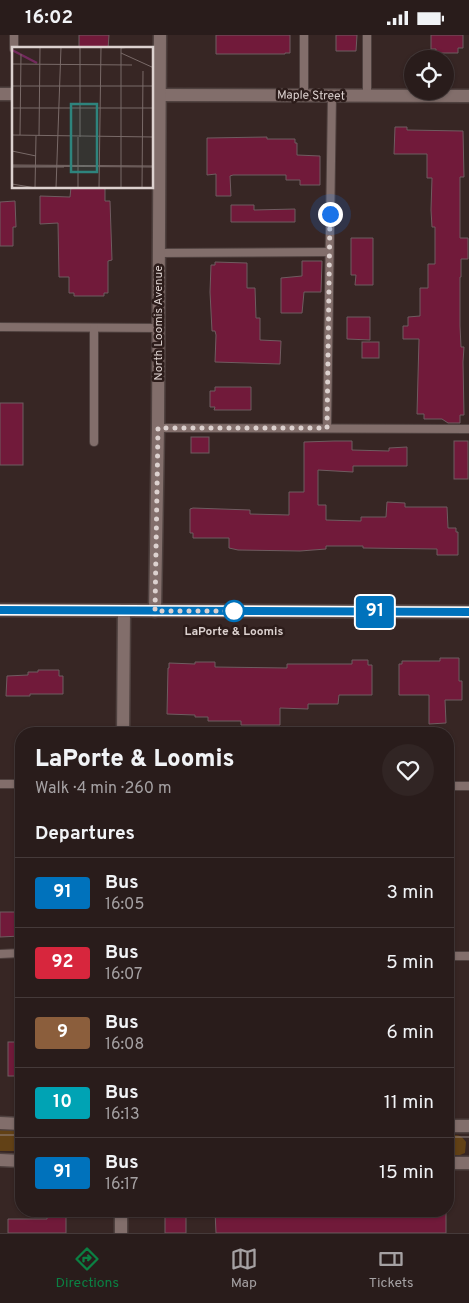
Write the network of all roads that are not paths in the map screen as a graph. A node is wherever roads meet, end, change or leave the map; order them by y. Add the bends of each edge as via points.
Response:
1 (160, 35) edge
2 (304, 35) edge
3 (367, 35) edge
4 (156, 95) edge
5 (304, 95) junction
6 (332, 95) junction
7 (367, 96) junction
8 (469, 96) edge
9 (329, 252) junction
10 (158, 253) junction
11 (0, 327) edge
12 (94, 328) junction
13 (159, 328) junction
14 (158, 428) junction
15 (327, 428) junction
16 (469, 429) edge
17 (94, 442) dead end
18 (0, 610) edge
19 (124, 611) junction
20 (155, 611) junction
21 (469, 612) edge
22 (123, 727) edge
23 (0, 784) edge
24 (15, 784) edge
25 (454, 786) edge
26 (469, 786) edge
27 (15, 953) edge
28 (0, 954) edge
29 (454, 956) edge
30 (469, 956) edge
31 (0, 1123) edge
32 (15, 1124) edge
33 (454, 1126) edge
34 (469, 1126) edge
35 (0, 1161) edge
36 (15, 1161) edge
37 (454, 1163) edge
38 (469, 1163) edge
39 (121, 1217) edge
40 (121, 1233) edge

1 - 4 street, North Loomis Avenue
2 - 5 lane
3 - 7 lane
4 - 5 street, Maple Street
4 - 10 street, North Loomis Avenue
5 - 6 street, Maple Street
6 - 7 street, Maple Street
6 - 9 lane
7 - 8 street, Maple Street
9 - 10 lane
9 - 15 lane
10 - 13 street, North Loomis Avenue
11 - 12 lane
12 - 13 lane
12 - 17 lane
13 - 14 street, North Loomis Avenue
14 - 15 lane
14 - 20 street, North Loomis Avenue
15 - 16 lane
18 - 19 street
19 - 20 street
19 - 22 street
20 - 21 street
23 - 24 lane
25 - 26 lane
27 - 28 lane
29 - 30 lane
31 - 32 street
33 - 34 street
35 - 36 street
37 - 38 street
39 - 40 street

